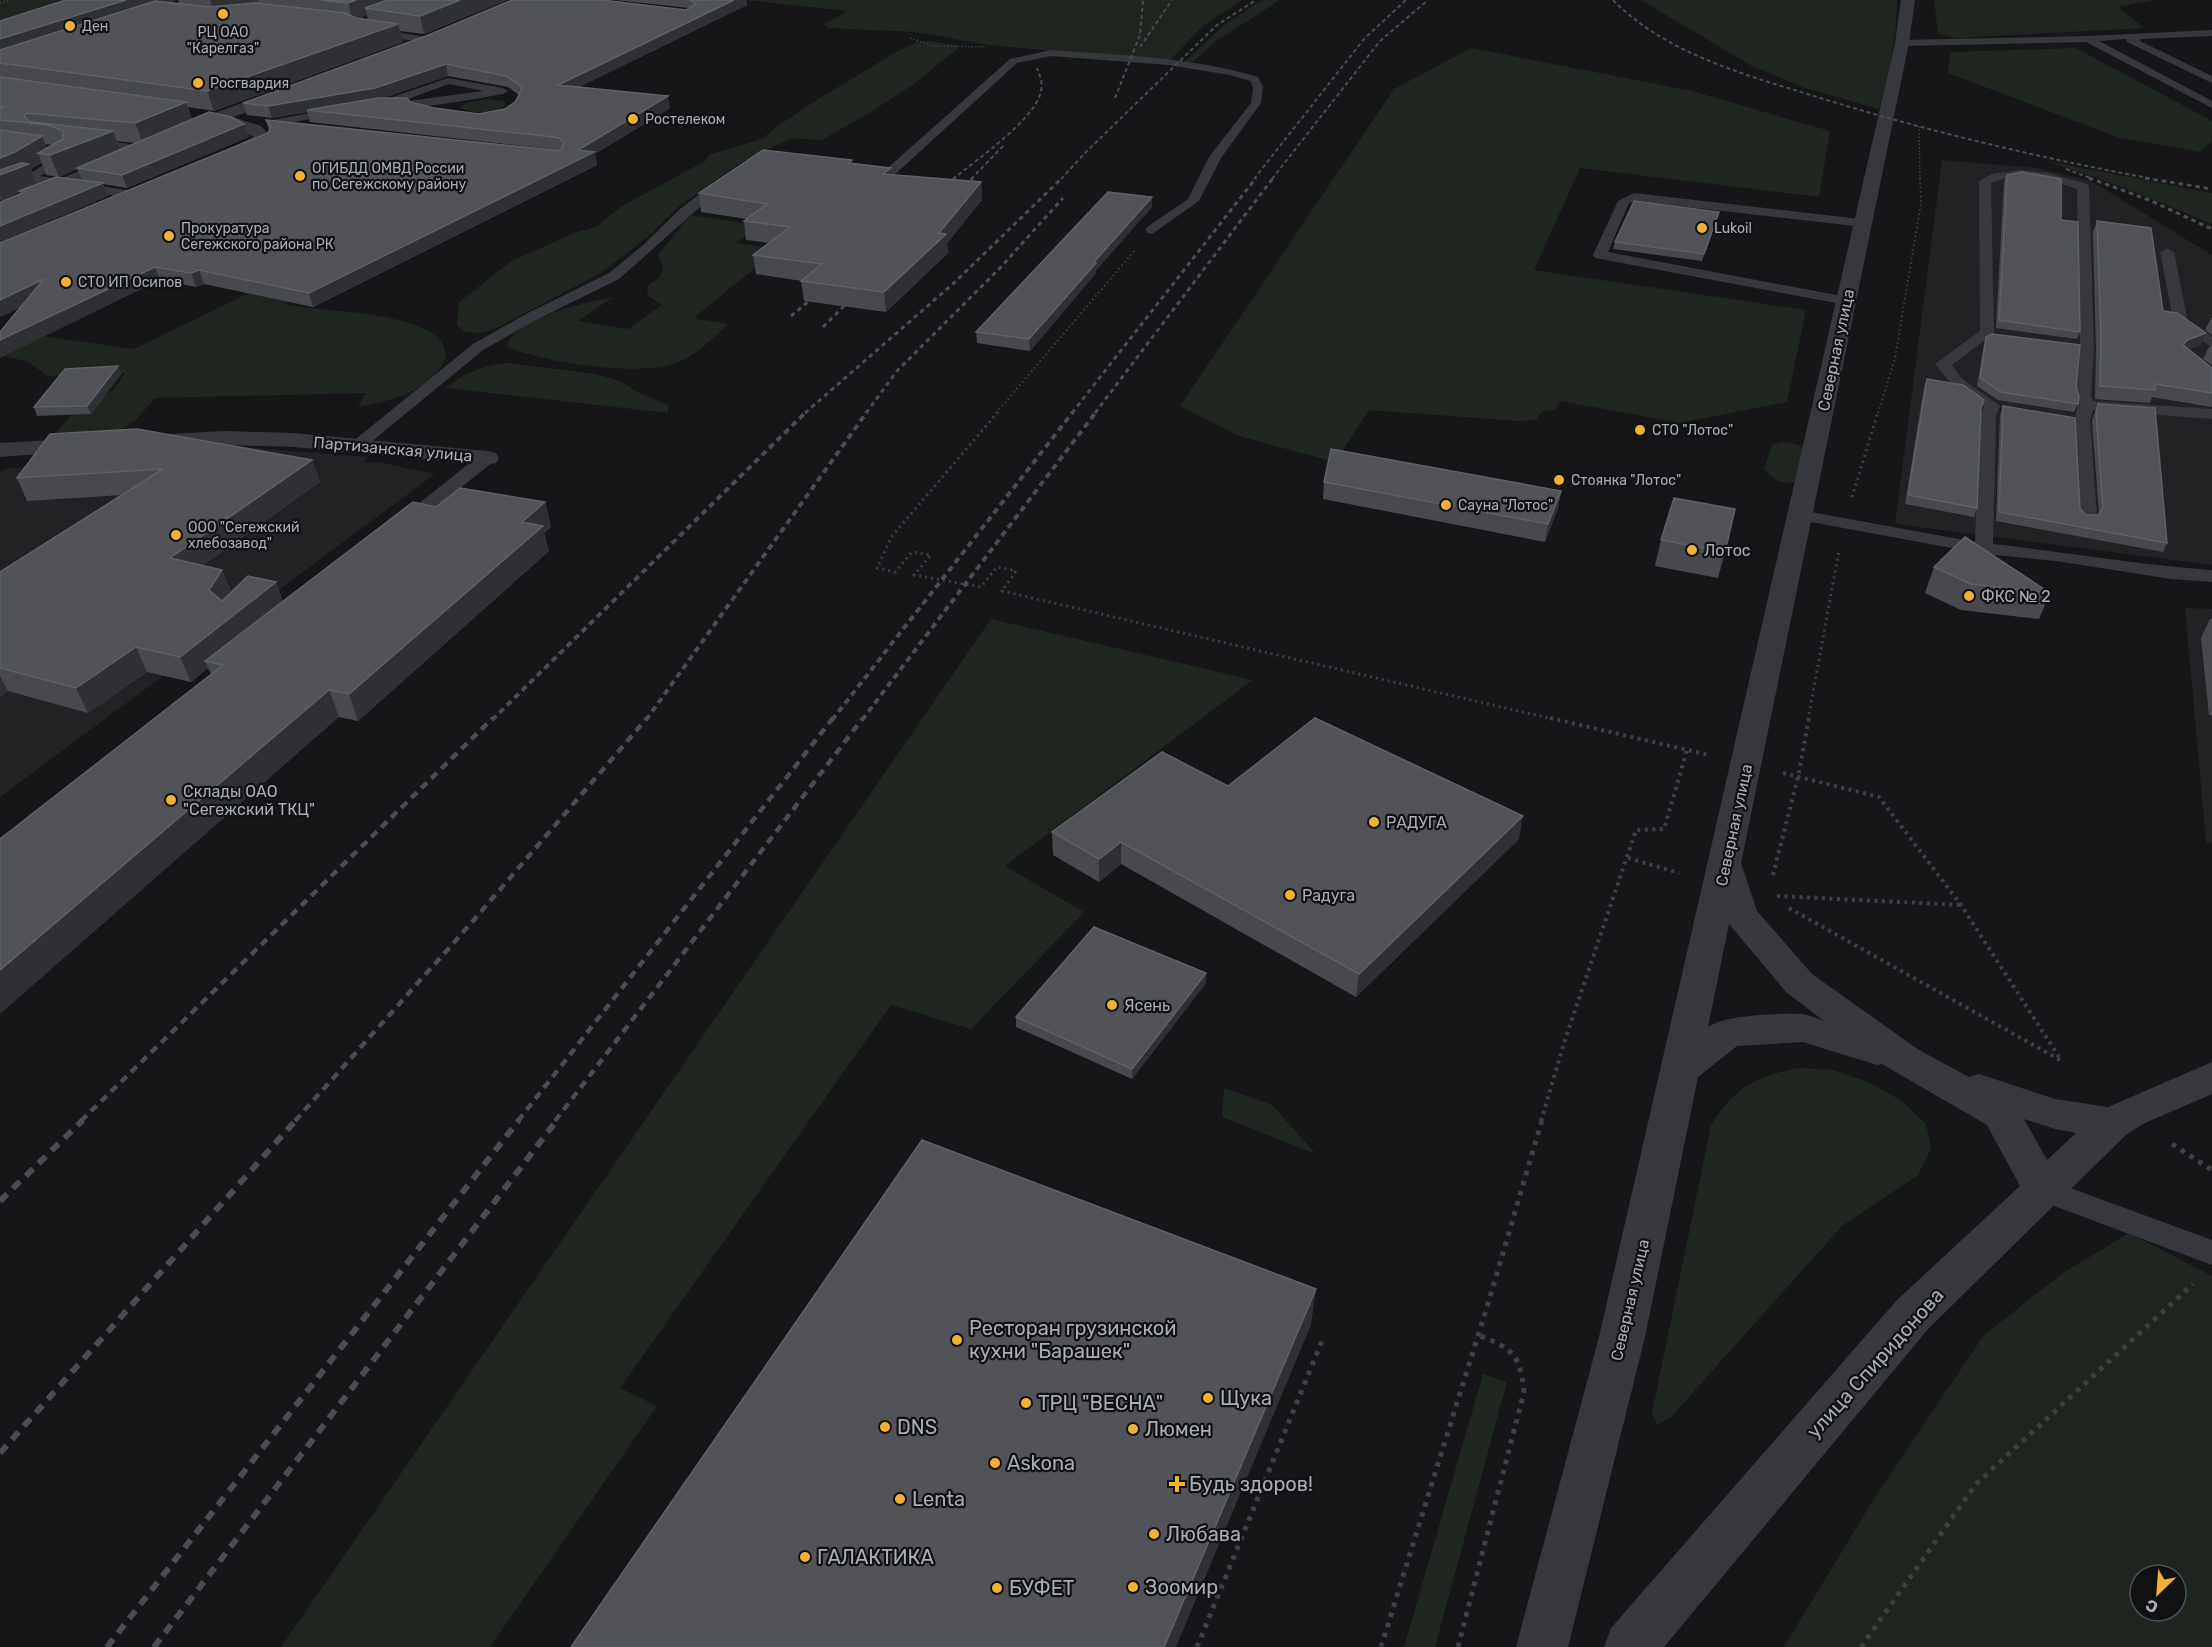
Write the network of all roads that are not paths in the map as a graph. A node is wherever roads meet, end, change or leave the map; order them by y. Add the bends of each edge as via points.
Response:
1 (1908, 0) edge
2 (361, 31) edge
3 (2212, 35) edge
4 (434, 38) joint
5 (2088, 39) junction
6 (1902, 43) junction
7 (395, 53) edge
8 (2212, 80) edge
9 (305, 85) edge
10 (381, 105) junction
11 (2212, 105) edge
12 (440, 114) edge
13 (208, 119) junction
14 (272, 123) junction
15 (331, 130) edge
16 (78, 141) edge
17 (0, 144) edge
18 (215, 161) edge
19 (871, 169) edge
20 (735, 171) edge
21 (60, 183) junction
22 (137, 193) joint
23 (0, 207) edge
24 (99, 209) edge
25 (1863, 223) junction
26 (1152, 230) road end
27 (2167, 252) dead end
28 (1846, 301) junction
29 (2212, 343) edge
30 (2212, 349) edge
31 (2195, 355) edge
32 (2212, 414) edge
33 (2080, 415) junction
34 (358, 445) junction
35 (0, 450) edge
36 (487, 458) joint
37 (1800, 515) junction
38 (2088, 517) edge
39 (389, 536) edge
40 (1984, 549) junction
41 (2212, 576) edge
42 (1725, 864) junction
43 (1905, 1060) junction
44 (1681, 1069) junction
45 (2212, 1077) edge
46 (2113, 1123) junction
47 (2043, 1190) junction
48 (2212, 1253) edge
49 (1542, 1647) edge
50 (1630, 1647) edge

1 - 6 street, Северная улица
2 - 4 lane
3 - 5 lane
3 - 8 lane via 2130,40
4 - 7 street
5 - 6 lane
5 - 11 lane
6 - 25 street, Северная улица
9 - 13 street
10 - 10 lane via 448,81 507,93 408,105
10 - 12 lane
10 - 14 lane
13 - 14 street
13 - 18 street via 248,126 265,139
14 - 15 street
16 - 21 lane via 151,147
17 - 21 lane via 66,156 25,179
19 - 26 lane via 889,173 1014,61 1045,54 1168,62 1254,79 1258,87 1256,103 1215,157 1193,201
20 - 34 lane via 614,276 478,347
21 - 22 lane
21 - 23 lane
22 - 24 street
25 - 28 street, Северная улица
25 - 28 lane via 1634,197 1624,201 1600,255
27 - 29 lane via 2181,324
28 - 37 street, Северная улица
30 - 31 lane
32 - 33 lane
33 - 38 lane
33 - 40 lane via 2083,188 2064,180 1996,174 1985,181 1992,334 1943,364 1957,382 1998,407 1988,416
34 - 35 street, Партизанская улица via 225,438
34 - 36 street, Партизанская улица
36 - 39 lane, Партизанская улица
37 - 40 lane
37 - 42 street, Северная улица
40 - 41 lane
42 - 43 street via 1741,915 1799,983
42 - 44 street, Северная улица
43 - 44 street via 1803,1028 1728,1032
43 - 46 street via 2055,1114
43 - 47 street via 2001,1114
44 - 49 street, Северная улица via 1622,1337
45 - 46 street, улица Спиридонова
46 - 47 street, улица Спиридонова
47 - 48 lane
47 - 50 street, улица Спиридонова via 1913,1314

